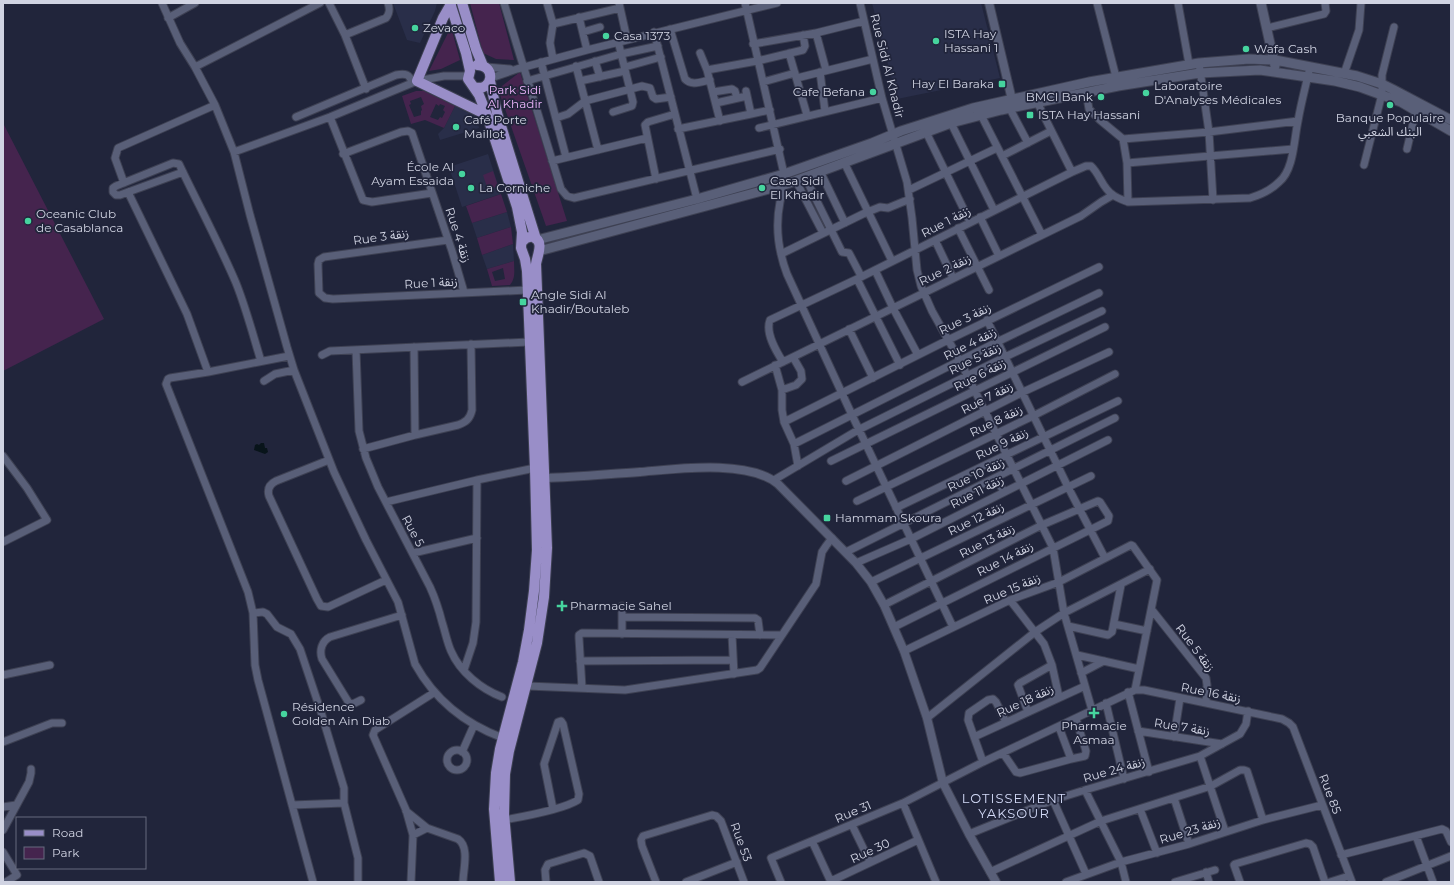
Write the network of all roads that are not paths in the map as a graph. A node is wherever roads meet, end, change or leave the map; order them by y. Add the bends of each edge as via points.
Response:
1 (162, 3) edge
2 (195, 3) edge
3 (320, 3) edge
4 (329, 3) edge
5 (388, 3) edge
6 (462, 3) edge
7 (504, 3) edge
8 (547, 3) edge
9 (777, 3) edge
10 (860, 3) edge
11 (989, 3) edge
12 (1097, 3) edge
13 (1178, 3) edge
14 (1261, 3) edge
15 (1325, 3) edge
16 (1361, 3) edge
17 (450, 4) edge
18 (619, 5) edge
19 (745, 7) edge
20 (580, 17) junction
21 (168, 18) junction
22 (864, 21) junction
23 (553, 24) junction
24 (600, 27) dead end
25 (1394, 27) dead end
26 (1267, 28) junction
27 (670, 29) junction
28 (583, 32) junction
29 (654, 32) junction
30 (816, 33) junction
31 (345, 35) junction
32 (803, 35) junction
33 (628, 39) junction
34 (618, 42) junction
35 (753, 44) junction
36 (658, 46) junction
37 (587, 50) junction
38 (700, 53) dead end
39 (789, 53) junction
40 (621, 54) junction
41 (661, 57) junction
42 (553, 59) junction
43 (873, 59) junction
44 (1275, 60) junction
45 (595, 61) junction
46 (757, 61) junction
47 (541, 62) junction
48 (1199, 63) junction
49 (1189, 64) junction
50 (576, 66) junction
51 (195, 67) junction
52 (484, 67) junction
53 (1310, 67) junction
54 (520, 68) junction
55 (625, 69) junction
56 (707, 70) junction
57 (823, 71) junction
58 (1276, 72) junction
59 (1200, 73) junction
60 (469, 74) junction
61 (1344, 74) junction
62 (546, 75) junction
63 (796, 75) junction
64 (1308, 76) junction
65 (600, 77) junction
66 (1116, 77) junction
67 (490, 80) junction
68 (710, 80) junction
69 (527, 81) junction
70 (580, 81) junction
71 (414, 82) junction
72 (763, 82) junction
73 (1382, 84) junction
74 (474, 87) junction
75 (366, 89) junction
76 (630, 90) junction
77 (713, 92) junction
78 (1086, 92) junction
79 (1382, 94) junction
80 (671, 97) junction
81 (737, 98) junction
82 (882, 98) junction
83 (585, 101) junction
84 (1037, 102) junction
85 (716, 103) junction
86 (1011, 104) junction
87 (215, 105) junction
88 (770, 110) junction
89 (1416, 110) junction
90 (825, 111) junction
91 (613, 112) dead end
92 (675, 114) junction
93 (751, 114) junction
94 (487, 115) junction
95 (807, 115) junction
96 (980, 115) junction
97 (296, 117) dead end
98 (330, 117) junction
99 (556, 118) junction
100 (1451, 120) edge
101 (720, 121) junction
102 (1298, 121) junction
103 (951, 123) junction
104 (773, 124) junction
105 (759, 128) dead end
106 (678, 129) junction
107 (1051, 131) junction
108 (1451, 131) edge
109 (926, 132) junction
110 (1209, 132) junction
111 (647, 138) junction
112 (1123, 138) junction
113 (894, 139) junction
114 (1028, 143) junction
115 (997, 148) junction
116 (780, 149) junction
117 (1293, 149) junction
118 (1407, 149) dead end
119 (598, 150) junction
120 (234, 152) junction
121 (344, 154) junction
122 (1002, 156) junction
123 (1210, 156) junction
124 (566, 157) junction
125 (552, 161) junction
126 (844, 162) junction
127 (970, 162) junction
128 (1126, 163) junction
129 (1364, 165) dead end
130 (688, 170) junction
131 (820, 171) junction
132 (183, 172) junction
133 (1072, 172) junction
134 (945, 173) junction
135 (784, 174) junction
136 (656, 179) junction
137 (800, 179) junction
138 (124, 182) junction
139 (784, 185) junction
140 (909, 190) junction
141 (128, 192) junction
142 (432, 193) junction
143 (1022, 196) junction
144 (1113, 196) junction
145 (696, 199) junction
146 (910, 199) junction
147 (1213, 200) junction
148 (1128, 202) junction
149 (994, 210) junction
150 (868, 212) junction
151 (980, 217) junction
152 (970, 222) junction
153 (845, 223) junction
154 (958, 228) junction
155 (832, 229) junction
156 (823, 233) junction
157 (1042, 235) junction
158 (537, 239) junction
159 (448, 240) junction
160 (935, 240) junction
161 (522, 242) junction
162 (915, 250) junction
163 (539, 251) junction
164 (523, 253) junction
165 (781, 254) junction
166 (999, 256) junction
167 (892, 261) junction
168 (978, 266) junction
169 (1099, 267) dead end
170 (875, 270) junction
171 (859, 278) junction
172 (954, 278) junction
173 (527, 290) junction
174 (988, 290) dead end
175 (464, 292) junction
176 (924, 293) junction
177 (1099, 293) dead end
178 (337, 299) joint
179 (802, 305) junction
180 (893, 308) junction
181 (1102, 311) dead end
182 (875, 316) junction
183 (987, 320) junction
184 (1105, 327) dead end
185 (849, 329) junction
186 (948, 340) junction
187 (529, 342) junction
188 (997, 342) junction
189 (471, 344) junction
190 (819, 344) junction
191 (414, 347) junction
192 (356, 350) junction
193 (1109, 352) dead end
194 (322, 355) dead end
195 (918, 355) junction
196 (289, 356) junction
197 (793, 357) junction
198 (1005, 357) junction
199 (261, 361) junction
200 (960, 361) junction
201 (783, 362) junction
202 (775, 365) junction
203 (900, 365) junction
204 (294, 370) junction
205 (1012, 371) junction
206 (208, 372) junction
207 (1115, 374) dead end
208 (967, 375) junction
209 (873, 378) junction
210 (264, 381) dead end
211 (742, 382) dead end
212 (782, 390) junction
213 (974, 390) junction
214 (1023, 392) junction
215 (842, 394) junction
216 (1118, 401) dead end
217 (985, 412) junction
218 (852, 416) junction
219 (1033, 416) junction
220 (1115, 418) dead end
221 (784, 422) junction
222 (858, 430) junction
223 (415, 434) junction
224 (996, 434) junction
225 (1044, 436) junction
226 (1108, 440) dead end
227 (794, 444) junction
228 (865, 444) junction
229 (363, 449) junction
230 (1051, 450) junction
231 (1006, 455) junction
232 (3, 456) edge
233 (329, 460) junction
234 (831, 461) dead end
235 (1058, 465) junction
236 (798, 466) junction
237 (876, 466) junction
238 (535, 468) junction
239 (1014, 469) junction
240 (1091, 476) dead end
241 (545, 478) junction
242 (996, 478) junction
243 (477, 480) junction
244 (774, 480) junction
245 (846, 481) dead end
246 (1021, 483) junction
247 (886, 487) junction
248 (1068, 487) junction
249 (1004, 492) junction
250 (858, 501) dead end
251 (386, 502) junction
252 (1100, 502) joint
253 (1032, 504) junction
254 (896, 508) junction
255 (1080, 509) junction
256 (903, 523) junction
257 (1042, 526) junction
258 (1090, 529) junction
259 (477, 538) junction
260 (832, 538) junction
261 (911, 539) junction
262 (3, 542) edge
263 (1053, 548) junction
264 (846, 552) junction
265 (413, 553) junction
266 (920, 558) junction
267 (1104, 558) junction
268 (856, 563) junction
269 (1150, 569) junction
270 (386, 580) junction
271 (931, 581) junction
272 (871, 582) junction
273 (1059, 582) junction
274 (1120, 585) junction
275 (1010, 600) junction
276 (942, 603) junction
277 (884, 605) junction
278 (622, 606) dead end
279 (1152, 610) junction
280 (253, 613) junction
281 (1064, 613) junction
282 (402, 615) junction
283 (622, 617) junction
284 (1114, 624) junction
285 (1068, 626) junction
286 (894, 627) junction
287 (954, 627) junction
288 (1148, 631) junction
289 (1035, 632) junction
290 (622, 634) junction
291 (732, 635) junction
292 (760, 635) junction
293 (782, 635) junction
294 (904, 651) junction
295 (1077, 655) junction
296 (733, 660) junction
297 (580, 661) junction
298 (1104, 661) junction
299 (50, 665) dead end
300 (1052, 665) junction
301 (1139, 669) junction
302 (464, 670) junction
303 (1082, 673) junction
304 (734, 674) junction
305 (3, 675) edge
306 (527, 686) junction
307 (1085, 686) junction
308 (582, 688) junction
309 (1135, 690) junction
310 (435, 692) junction
311 (1128, 692) junction
312 (502, 697) dead end
313 (1059, 697) junction
314 (1180, 698) junction
315 (361, 700) dead end
316 (1106, 703) junction
317 (1206, 703) junction
318 (1092, 710) junction
319 (1248, 711) junction
320 (1028, 712) junction
321 (927, 718) junction
322 (1076, 719) junction
323 (1282, 719) joint
324 (1006, 722) junction
325 (62, 723) dead end
326 (474, 725) junction
327 (1059, 727) junction
328 (1138, 731) junction
329 (974, 737) junction
330 (1174, 737) junction
331 (503, 738) junction
332 (3, 742) edge
333 (1222, 744) junction
334 (462, 752) dead end
335 (1003, 753) junction
336 (1200, 756) junction
337 (1071, 759) junction
338 (983, 762) junction
339 (31, 770) dead end
340 (1150, 772) junction
341 (1124, 779) junction
342 (943, 783) junction
343 (1211, 786) junction
344 (1085, 790) junction
345 (1174, 798) junction
346 (1053, 800) junction
347 (344, 803) junction
348 (903, 803) junction
349 (1322, 804) junction
350 (16, 805) junction
351 (292, 805) junction
352 (3, 807) edge
353 (553, 809) junction
354 (1140, 809) junction
355 (406, 810) junction
356 (504, 820) junction
357 (1263, 820) junction
358 (1101, 821) junction
359 (852, 824) junction
360 (427, 828) junction
361 (3, 830) edge
362 (1226, 831) junction
363 (968, 834) junction
364 (413, 835) junction
365 (1069, 835) junction
366 (1416, 836) junction
367 (918, 840) junction
368 (812, 842) junction
369 (1451, 842) edge
370 (1189, 844) junction
371 (3, 852) edge
372 (1157, 853) junction
373 (1341, 855) junction
374 (1451, 856) edge
375 (736, 862) junction
376 (870, 862) junction
377 (1121, 862) junction
378 (1427, 866) junction
379 (1215, 870) dead end
380 (990, 872) junction
381 (1206, 872) junction
382 (1086, 874) junction
383 (1350, 879) edge
384 (934, 881) edge
385 (6, 882) edge
386 (313, 882) edge
387 (358, 882) edge
388 (411, 882) edge
389 (463, 882) edge
390 (500, 882) edge
391 (510, 882) edge
392 (546, 882) edge
393 (599, 882) edge
394 (656, 882) edge
395 (686, 882) edge
396 (744, 882) edge
397 (781, 882) edge
398 (831, 882) edge
399 (996, 882) edge
400 (1066, 882) edge
401 (1126, 882) edge
402 (1175, 882) edge
403 (1209, 882) edge
404 (1240, 882) edge
405 (1325, 882) edge
406 (1330, 882) edge
407 (1386, 882) edge
408 (1433, 882) edge

1 - 21 street
2 - 21 street
3 - 51 street
4 - 31 street
5 - 31 street via 386,18
6 - 52 main road
7 - 54 street
8 - 23 street
9 - 19 street
10 - 22 street, Rue Sidi Al Khadir
11 - 86 street
12 - 66 street
13 - 49 street
14 - 26 main road
15 - 26 street via 1324,14
16 - 61 street via 1359,30
17 - 60 main road via 466,53
17 - 71 main road
18 - 20 street
18 - 33 street
19 - 27 street
19 - 35 street
20 - 23 street
20 - 28 street
21 - 51 street
22 - 30 street
22 - 43 street, Rue Sidi Al Khadir
23 - 42 street via 550,43
24 - 28 street
25 - 73 street
26 - 44 main road
27 - 29 street
27 - 68 street via 684,79 694,84
28 - 37 street
29 - 33 street
29 - 36 street
30 - 32 street
30 - 57 street
31 - 75 street
32 - 35 street
32 - 39 street via 804,49
33 - 34 street
34 - 37 street
34 - 40 street
35 - 46 street
36 - 40 street
36 - 41 street
37 - 42 street
38 - 56 street
39 - 46 street
39 - 63 street
40 - 45 street
40 - 55 street
41 - 55 street
41 - 80 street
42 - 47 street
43 - 57 street
43 - 82 street, Rue Sidi Al Khadir
44 - 48 main road via 1249,59
44 - 53 main road
44 - 58 main road
45 - 50 street
45 - 65 street
46 - 56 street
46 - 72 street
47 - 54 street
47 - 62 street
48 - 49 main road
48 - 59 street
49 - 66 main road
50 - 62 street
50 - 70 street
51 - 87 street
52 - 54 street
52 - 60 main road via 476,66
52 - 67 main road via 490,72
53 - 61 main road
53 - 64 street
54 - 67 street
54 - 69 street
55 - 65 street
55 - 76 street
56 - 68 street
57 - 63 street
57 - 90 street
58 - 59 main road via 1260,70
58 - 64 main road
59 - 78 main road
59 - 110 street
60 - 71 street
60 - 74 main road
61 - 73 main road
62 - 69 street
62 - 99 street
63 - 72 street
63 - 95 street
64 - 79 main road
64 - 102 street
65 - 70 street
66 - 86 main road
67 - 74 main road via 485,87
67 - 158 main road via 497,113
68 - 77 street
69 - 125 street
70 - 83 street
71 - 75 street via 409,76 400,74
71 - 94 main road
71 - 98 street
72 - 88 street
73 - 79 street
73 - 100 main road
74 - 94 main road
75 - 97 street
76 - 80 street via 645,86 650,88 656,99
76 - 83 street
76 - 91 street via 632,106
77 - 81 street via 732,89
77 - 85 street
78 - 84 main road
78 - 112 street via 1089,109
79 - 89 main road
79 - 129 street
80 - 92 street
81 - 85 street
81 - 93 street via 746,93
82 - 90 street
82 - 113 street, Rue Sidi Al Khadir
83 - 99 street via 568,114
83 - 119 street
84 - 86 main road
84 - 107 street
85 - 101 street
86 - 96 main road
86 - 113 main road via 973,108
86 - 114 street
87 - 120 street
87 - 138 street via 118,148 115,158
88 - 93 street
88 - 104 street
89 - 108 main road
89 - 118 street
90 - 95 street
92 - 106 street
92 - 111 street via 646,123 644,127
93 - 101 street
94 - 161 main road via 517,208
95 - 104 street
96 - 103 main road
96 - 115 street
98 - 120 street
98 - 121 street
99 - 124 street
101 - 106 street
102 - 110 street
102 - 117 street
103 - 109 main road
103 - 127 street
104 - 105 street
104 - 116 street
106 - 130 street
107 - 114 street
107 - 133 street
109 - 113 main road
109 - 134 street
110 - 112 street
110 - 123 street
111 - 119 street
111 - 136 street
112 - 128 street
113 - 126 main road
113 - 135 main road via 865,146
113 - 140 street, Rue Sidi Al Khadir
114 - 122 street
115 - 122 street
115 - 127 street
116 - 130 street
116 - 135 street
117 - 123 street
117 - 147 street via 1288,168 1280,182 1260,195 1238,200
119 - 124 street
120 - 196 street
121 - 142 street via 361,197 366,202
121 - 142 street, Rue 4 زنقة via 405,131 412,134
122 - 143 street
123 - 128 street
123 - 147 street
124 - 125 street
125 - 136 street via 561,190 570,198
126 - 131 main road
126 - 150 street
127 - 134 street
127 - 149 street
128 - 148 street
130 - 136 street
130 - 145 street
131 - 137 main road
131 - 153 street
132 - 138 street via 179,164 173,163
132 - 141 street
132 - 199 street via 236,283
133 - 143 street, Rue 1 زنقة
133 - 144 street, Rue 1 زنقة via 1091,166
134 - 140 street
134 - 152 street
135 - 139 street
135 - 145 main road
137 - 139 main road
137 - 155 street
137 - 156 street
138 - 141 street via 114,187 113,192 118,195
139 - 163 main road
139 - 165 street via 778,226
140 - 146 street, Rue Sidi Al Khadir
141 - 206 street via 187,314
142 - 159 street, Rue 4 زنقة
143 - 149 street, Rue 1 زنقة
143 - 157 street
144 - 148 street
144 - 157 street, Rue 2 زنقة via 1081,216
145 - 158 main road
146 - 150 street via 888,208 880,207
146 - 162 street, Rue Sidi Al Khadir
147 - 148 street
149 - 151 street, Rue 1 زنقة
150 - 153 street
150 - 167 street
151 - 152 street, Rue 1 زنقة
151 - 166 street
152 - 154 street, Rue 1 زنقة
153 - 155 street
154 - 160 street, Rue 1 زنقة
154 - 168 street
155 - 156 street
155 - 171 street via 842,252 850,253
156 - 165 street
157 - 166 street, Rue 2 زنقة
158 - 161 main road via 528,237
158 - 163 main road
159 - 175 street, Rue 4 زنقة
159 - 178 street, Rue 3 زنقة via 328,255 319,260 320,293 325,298
160 - 162 street, Rue 1 زنقة
160 - 172 street
161 - 164 main road
162 - 167 street, Rue 1 زنقة
162 - 176 street, Rue Sidi Al Khadir via 918,278
163 - 164 main road via 531,256
163 - 241 main road via 536,264
164 - 173 main road
165 - 179 street via 787,274
166 - 168 street, Rue 2 زنقة
167 - 170 street, Rue 1 زنقة
168 - 172 street, Rue 2 زنقة
168 - 174 street
169 - 183 street, Rue 3 زنقة
170 - 171 street, Rue 1 زنقة
170 - 180 street
171 - 179 street, Rue 1 زنقة
171 - 182 street
172 - 176 street, Rue 2 زنقة
173 - 175 street, Rue 1 زنقة
173 - 187 main road
175 - 178 street, Rue 1 زنقة
176 - 180 street, Rue 2 زنقة
176 - 186 street, Rue Sidi Al Khadir
177 - 188 street, Rue 4 زنقة
179 - 190 street
179 - 201 street, Rue 1 زنقة via 770,320 768,324 774,345
180 - 182 street, Rue 2 زنقة
180 - 195 street
181 - 198 street, Rue 5 زنقة
182 - 185 street, Rue 2 زنقة
182 - 203 street
183 - 186 street, Rue 3 زنقة
183 - 188 street
184 - 205 street, Rue 6 زنقة
185 - 190 street, Rue 2 زنقة
185 - 209 street
186 - 195 street, Rue 3 زنقة
186 - 200 street, Rue Sidi Al Khadir
187 - 189 street
187 - 238 main road
188 - 198 street
188 - 200 street, Rue 4 زنقة
189 - 191 street
189 - 223 street via 471,415 465,422
190 - 197 street, Rue 2 زنقة
190 - 215 street
191 - 192 street
191 - 223 street
192 - 194 street via 330,351
192 - 229 street, Rue 5 via 359,431
193 - 214 street, Rue 7 زنقة
195 - 203 street, Rue 3 زنقة
196 - 199 street
196 - 204 street
197 - 201 street, Rue 2 زنقة
197 - 212 street via 801,371 802,379 796,385
198 - 205 street
198 - 208 street, Rue 5 زنقة
199 - 206 street
200 - 208 street, Rue Sidi Al Khadir
200 - 218 street, Rue 4 زنقة
201 - 202 street, Rue 2 زنقة
202 - 211 street, Rue 2 زنقة
202 - 212 street
203 - 209 street, Rue 3 زنقة
204 - 210 street via 275,374
204 - 233 street
205 - 213 street, Rue 6 زنقة
205 - 214 street
206 - 280 street via 170,378 166,384 245,583
207 - 219 street, Rue 8 زنقة
208 - 213 street, Rue Sidi Al Khadir
208 - 222 street, Rue 5 زنقة
209 - 215 street, Rue 3 زنقة
212 - 221 street
213 - 217 street, Rue Sidi Al Khadir
213 - 228 street, Rue 6 زنقة
214 - 217 street, Rue 7 زنقة
214 - 219 street
215 - 218 street
215 - 221 street, Rue 3 زنقة
216 - 225 street, Rue 9 زنقة
217 - 224 street, Rue Sidi Al Khadir
217 - 237 street, Rue 7 زنقة
218 - 222 street
218 - 227 street, Rue 4 زنقة
219 - 224 street, Rue 8 زنقة
219 - 225 street
220 - 230 street, Rue 10 زنقة
221 - 227 street
222 - 228 street
222 - 236 street, Rue 5 زنقة
223 - 229 street
224 - 231 street, Rue Sidi Al Khadir
224 - 247 street, Rue 8 زنقة
225 - 230 street
225 - 231 street, Rue 9 زنقة
226 - 235 street, Rue 11 زنقة
227 - 236 street
228 - 234 street, Rue 6 زنقة
228 - 237 street
229 - 251 street, Rue 5
230 - 235 street
230 - 239 street, Rue 10 زنقة
231 - 239 street, Rue Sidi Al Khadir
231 - 254 street, Rue 9 زنقة
232 - 262 street via 47,520
233 - 270 street
233 - 270 street via 276,481 268,491 317,599 321,606 328,607
235 - 246 street, Rue 11 زنقة
235 - 248 street
236 - 244 street, Rue 5 زنقة
237 - 245 street, Rue 7 زنقة
237 - 247 street
238 - 243 street
238 - 331 main road via 537,534 532,615 523,662
239 - 242 street, Rue 10 زنقة
239 - 246 street, Rue Sidi Al Khadir
240 - 248 street, Rue 12 زنقة
241 - 244 street via 705,468 744,470
241 - 306 main road via 545,583 537,643
242 - 249 street
242 - 256 street, Rue 10 زنقة
243 - 251 street
243 - 259 street
244 - 260 street
246 - 249 street, Rue 11 زنقة
246 - 253 street, Rue Sidi Al Khadir
247 - 250 street, Rue 8 زنقة
247 - 254 street
248 - 253 street, Rue 12 زنقة
248 - 255 street
249 - 261 street, Rue 11 زنقة
251 - 265 street, Rue 5
252 - 255 street, Rue 13 زنقة
252 - 258 street, Rue 14 زنقة via 1109,519
253 - 257 street, Rue Sidi Al Khadir
253 - 266 street, Rue 12 زنقة
254 - 256 street
255 - 257 street, Rue 13 زنقة
255 - 258 street
256 - 261 street
256 - 264 street, Rue 10 زنقة
257 - 263 street, Rue Sidi Al Khadir
257 - 271 street, Rue 13 زنقة
258 - 263 street, Rue 14 زنقة
258 - 267 street
259 - 265 street
259 - 302 street via 476,622 473,643
260 - 264 street
260 - 293 street via 822,552 816,584
261 - 266 street
261 - 268 street, Rue 11 زنقة
263 - 273 street, Rue Sidi Al Khadir
263 - 276 street, Rue 14 زنقة
264 - 268 street
265 - 302 street, Rue 5 via 436,601 451,652
266 - 271 street
266 - 272 street, Rue 12 زنقة
267 - 269 street, Rue 15 زنقة via 1127,545 1133,546
267 - 273 street, Rue 15 زنقة
268 - 272 street
269 - 274 street
269 - 279 street via 1157,580
270 - 282 street
271 - 276 street
271 - 277 street, Rue 13 زنقة
272 - 277 street
273 - 275 street, Rue 15 زنقة
273 - 281 street, Rue Sidi Al Khadir
274 - 281 street
274 - 284 street
275 - 287 street, Rue 15 زنقة
275 - 289 street
276 - 286 street, Rue 14 زنقة
276 - 287 street
277 - 286 street
278 - 283 street
279 - 288 street
279 - 317 street, Rue 5 زنقة via 1206,678
280 - 347 street via 267,614 277,627 292,634 297,642 344,788
280 - 351 street via 258,680
281 - 285 street, Rue Sidi Al Khadir
281 - 289 street
282 - 310 street via 415,664
282 - 315 street via 330,637 323,644 322,659 349,703
283 - 290 street
283 - 292 street via 755,618 758,620
284 - 285 street via 1112,632 1108,635
284 - 288 street
285 - 295 street, Rue Sidi Al Khadir
286 - 294 street
287 - 294 street, Rue 15 زنقة
288 - 301 street
289 - 300 street via 1044,644
289 - 321 street
290 - 291 street
290 - 297 street via 579,635
291 - 292 street
291 - 296 street
292 - 293 street
293 - 304 street via 760,668
294 - 321 street
295 - 298 street
295 - 303 street, Rue Sidi Al Khadir
296 - 297 street
296 - 304 street
297 - 308 street
298 - 301 street
298 - 303 street
299 - 305 street
300 - 313 street
300 - 320 street via 1018,685
301 - 309 street
302 - 312 street, Rue 5 via 481,687
303 - 307 street, Rue Sidi Al Khadir
304 - 308 street via 628,690
306 - 308 street
306 - 356 main road via 507,760 503,798
307 - 313 street, Rue 18 زنقة
307 - 318 street, Rue Sidi Al Khadir
309 - 311 street
309 - 314 street, Rue 16 زنقة
310 - 326 street via 457,714
310 - 355 street via 373,732
311 - 316 street
311 - 328 street
313 - 320 street, Rue 18 زنقة
314 - 317 street, Rue 16 زنقة
314 - 330 street
316 - 318 street
316 - 341 street
317 - 319 street, Rue 16 زنقة
318 - 322 street
319 - 323 street, Rue 16 زنقة
319 - 333 street, Rue 24 زنقة via 1240,734
320 - 324 street, Rue 18 زنقة
321 - 342 street
322 - 327 street
322 - 337 street via 1087,753 1085,756
323 - 349 street, Rue 85 via 1292,727
324 - 329 street, Rue 18 زنقة
324 - 329 street via 996,702 993,699 988,700 968,715
325 - 332 street via 52,723
326 - 331 street
326 - 334 street
327 - 335 street
327 - 337 street
328 - 330 street, Rue 7 زنقة
328 - 340 street
329 - 338 street
330 - 333 street, Rue 7 زنقة
331 - 390 main road via 496,773 494,809
333 - 336 street, Rue 24 زنقة
335 - 337 street via 1016,772 1020,773
335 - 338 street
336 - 340 street, Rue 24 زنقة
336 - 343 street
338 - 342 street
339 - 350 street via 31,778
340 - 341 street, Rue 24 زنقة
341 - 344 street, Rue 24 زنقة
342 - 348 street, Rue 31
342 - 363 street
343 - 345 street
343 - 357 street via 1240,770 1247,771
343 - 362 street
344 - 346 street, Rue 24 زنقة
344 - 358 street
345 - 354 street
345 - 370 street
346 - 363 street, Rue 24 زنقة
346 - 365 street
347 - 351 street
347 - 387 street via 358,858
348 - 359 street, Rue 31
348 - 367 street
349 - 357 street, Rue 23 زنقة
349 - 373 street, Rue 85
350 - 352 street
350 - 361 street
351 - 386 street
353 - 353 street via 544,764 558,722 561,722 579,798 574,803
353 - 356 street
354 - 358 street
354 - 372 street
355 - 360 street
355 - 364 street
356 - 391 main road
357 - 362 street, Rue 23 زنقة
358 - 365 street
358 - 377 street
359 - 368 street, Rue 31
359 - 376 street
360 - 364 street
360 - 389 street via 462,842
362 - 370 street, Rue 23 زنقة
363 - 380 street
364 - 388 street
365 - 380 street
365 - 382 street
366 - 369 street via 1444,829
366 - 373 street
366 - 378 street
367 - 376 street, Rue 30
367 - 384 street
368 - 397 street, Rue 31 via 771,858
368 - 398 street
370 - 372 street, Rue 23 زنقة
371 - 385 street via 17,875
372 - 377 street, Rue 23 زنقة
373 - 383 street, Rue 85
374 - 378 street
375 - 394 street, Rue 53 via 721,821 712,816 642,837 642,846
375 - 395 street
375 - 396 street, Rue 53
376 - 398 street, Rue 30
377 - 382 street, Rue 23 زنقة
377 - 401 street
378 - 407 street
378 - 408 street
379 - 381 street
380 - 399 street
381 - 402 street
381 - 403 street
382 - 400 street, Rue 23 زنقة
383 - 406 street
392 - 393 street via 545,870 548,864 584,853 590,856
404 - 405 street via 1234,868 1235,864 1306,843 1313,847

